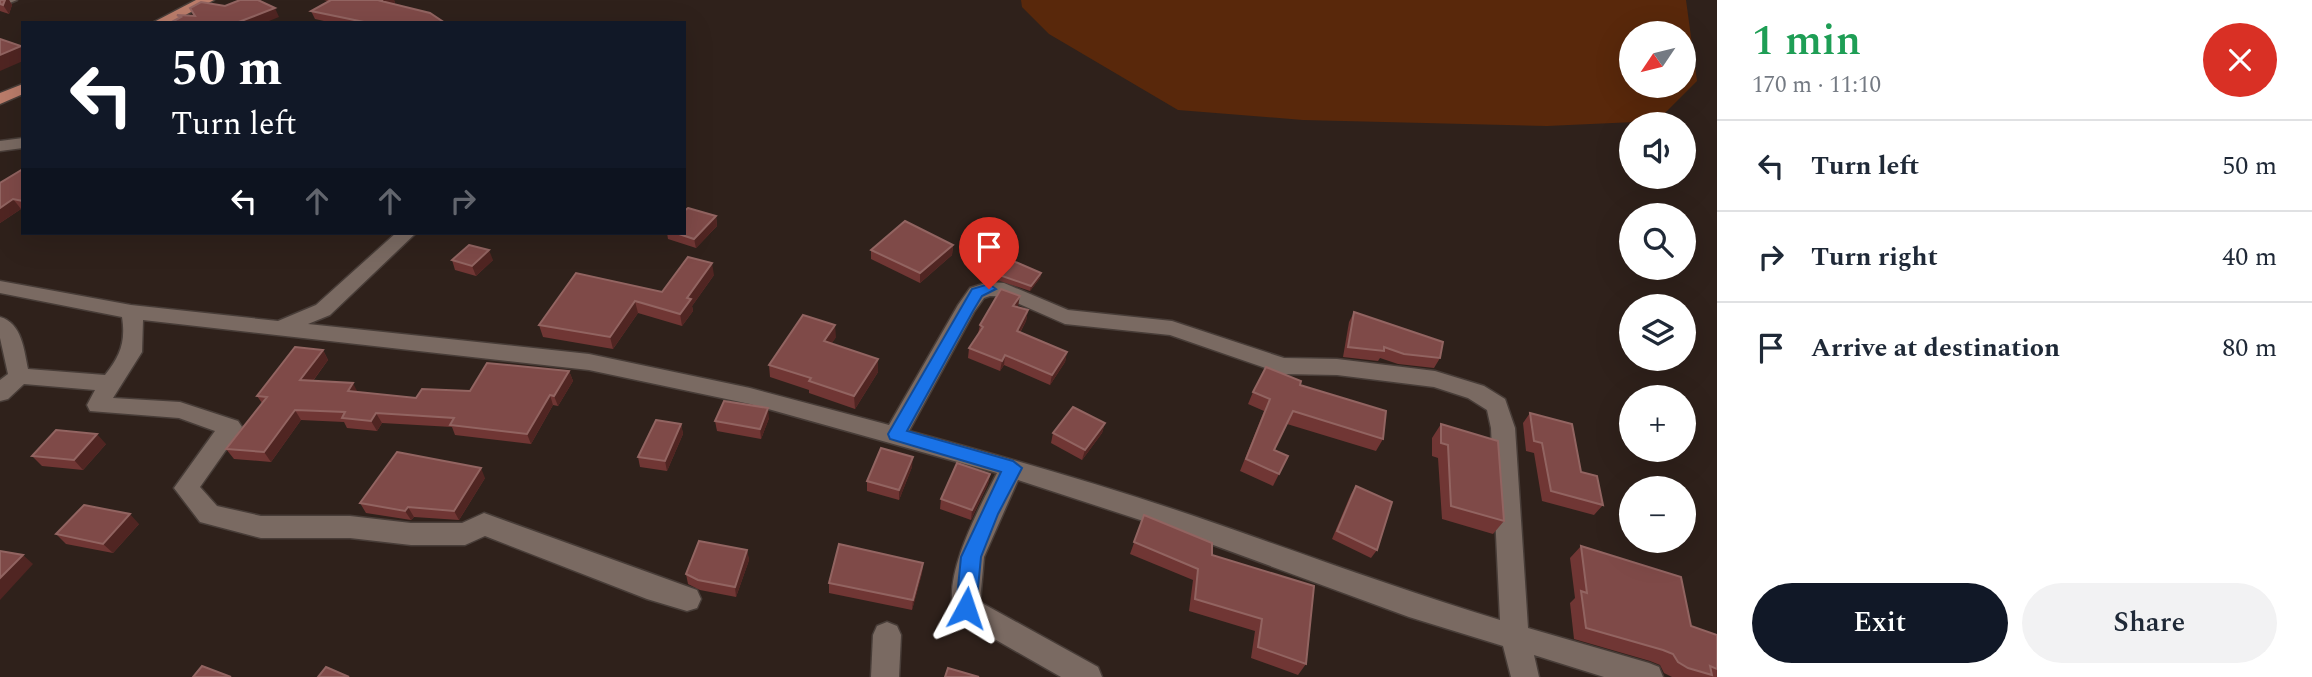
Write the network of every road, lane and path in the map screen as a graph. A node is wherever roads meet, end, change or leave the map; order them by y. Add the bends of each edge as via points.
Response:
1 (10, 0) edge
2 (207, 0) edge
3 (0, 4) edge
4 (165, 20) edge
5 (21, 89) edge
6 (0, 99) edge
7 (21, 143) edge
8 (0, 146) edge
9 (405, 235) edge
10 (0, 287) edge
11 (131, 312) junction
12 (0, 324) edge
13 (280, 328) junction
14 (19, 376) junction
15 (108, 383) junction
16 (0, 393) edge
17 (897, 434) junction
18 (1013, 468) junction
19 (687, 599) dead end
20 (887, 635) dead end
21 (1515, 638) junction
22 (885, 677) edge
23 (1088, 677) edge
24 (1525, 677) edge
25 (1649, 677) edge

1 - 3 street
2 - 4 main road
5 - 6 main road
7 - 8 street
9 - 13 street via 323,310
10 - 11 street
11 - 13 street
11 - 15 street via 136,332 134,353
12 - 14 street via 11,337
13 - 17 street via 589,362 738,393
14 - 15 street
14 - 16 street
15 - 19 street via 98,405 180,410 230,427 186,488 209,515 261,527 350,527 411,534 465,534 484,524
17 - 18 street
17 - 21 street via 965,310 977,293 989,289 1004,290 1065,317 1172,328 1283,366 1337,367 1435,379 1497,405 1503,428
18 - 21 street
18 - 23 street via 971,557 966,608
20 - 22 street
21 - 24 street
21 - 25 street

